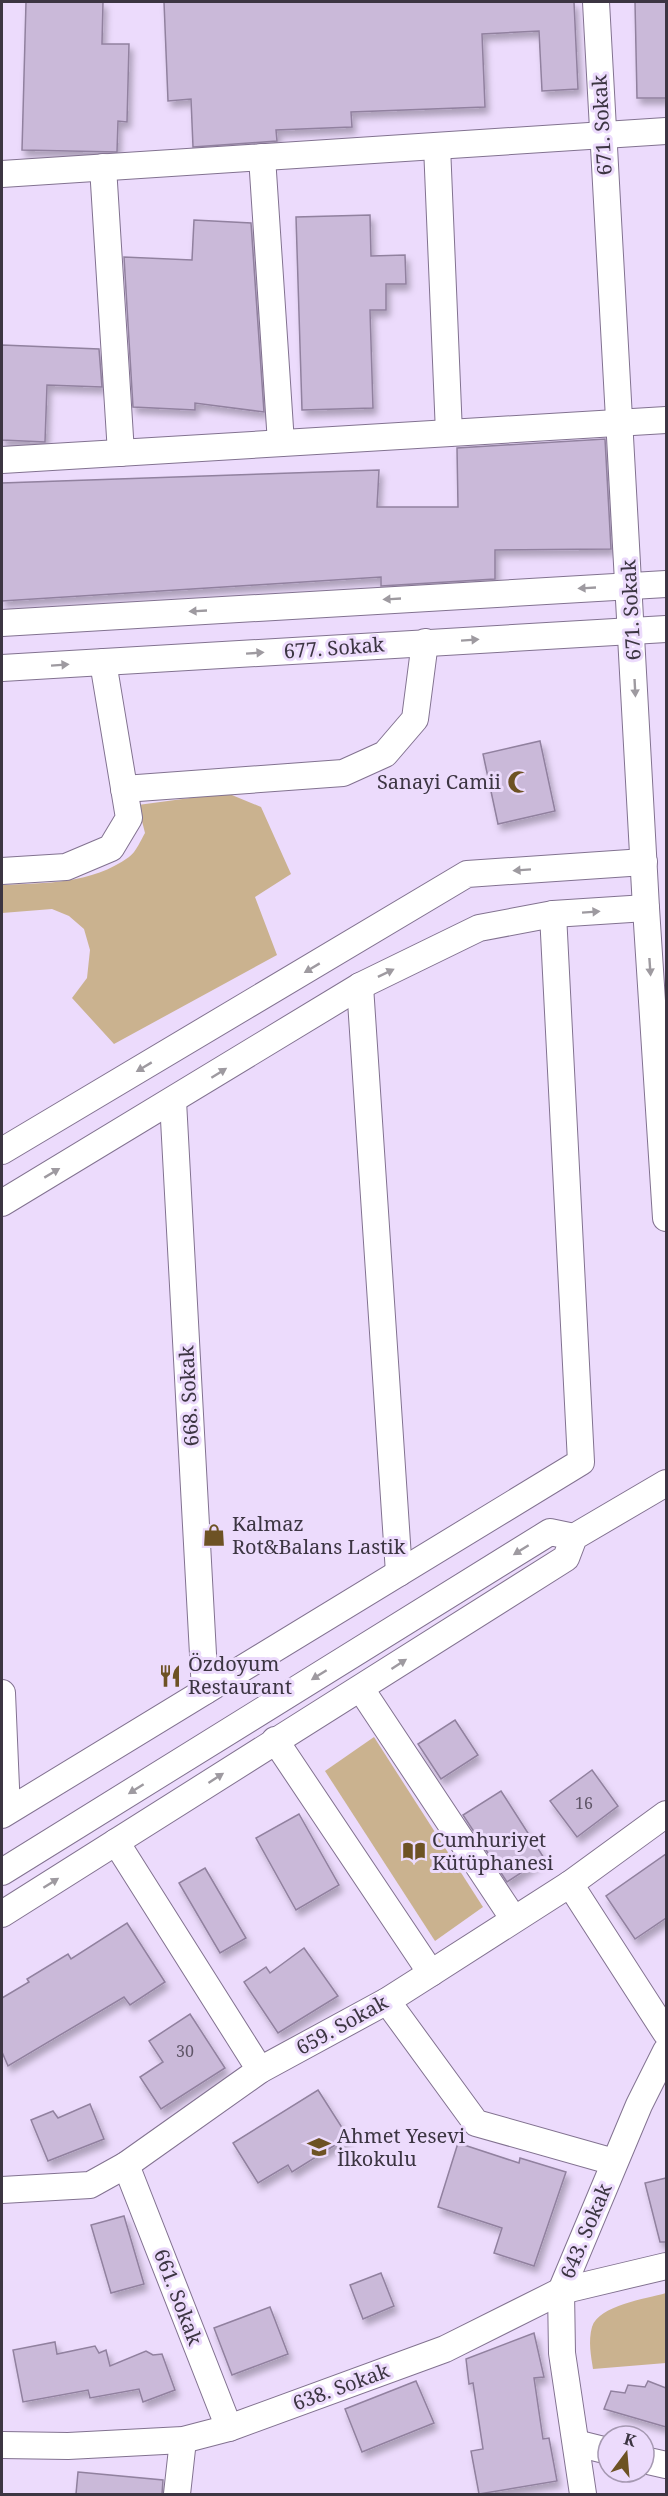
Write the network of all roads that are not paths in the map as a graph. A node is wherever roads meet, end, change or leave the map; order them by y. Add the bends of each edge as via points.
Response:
1 (596, 2) edge
2 (666, 131) edge
3 (603, 135) junction
4 (437, 146) junction
5 (262, 157) junction
6 (103, 167) junction
7 (2, 174) edge
8 (666, 420) edge
9 (620, 423) junction
10 (449, 433) junction
11 (281, 443) junction
12 (121, 453) junction
13 (2, 460) edge
14 (666, 584) edge
15 (629, 585) junction
16 (2, 622) edge
17 (666, 629) edge
18 (632, 630) junction
19 (425, 642) junction
20 (103, 662) junction
21 (2, 668) edge
22 (124, 789) junction
23 (644, 862) junction
24 (2, 871) edge
25 (646, 908) junction
26 (553, 914) junction
27 (360, 986) junction
28 (173, 1101) junction
29 (2, 1151) edge
30 (2, 1203) edge
31 (666, 1218) edge
32 (666, 1483) edge
33 (574, 1537) junction
34 (399, 1573) junction
35 (361, 1689) junction
36 (205, 1691) junction
37 (2, 1693) edge
38 (275, 1740) junction
39 (4, 1813) edge
40 (666, 1814) edge
41 (116, 1842) junction
42 (2, 1872) edge
43 (570, 1884) junction
44 (2, 1914) edge
45 (513, 1918) junction
46 (431, 1973) junction
47 (387, 2001) junction
48 (666, 2033) edge
49 (666, 2051) edge
50 (260, 2070) junction
51 (614, 2162) junction
52 (126, 2165) junction
53 (2, 2190) edge
54 (666, 2266) edge
55 (561, 2291) junction
56 (229, 2428) junction
57 (183, 2440) junction
58 (576, 2443) junction
59 (2, 2445) edge
60 (596, 2448) edge
61 (177, 2494) edge
62 (583, 2494) edge

1 - 3 street, 671. Sokak
2 - 3 street
3 - 4 street
3 - 9 street, 671. Sokak
4 - 5 street
4 - 10 street
5 - 6 street
5 - 11 street
6 - 7 street
6 - 12 street
8 - 9 street
9 - 10 street
9 - 15 street, 671. Sokak
10 - 11 street
11 - 12 street
12 - 13 street
14 - 15 street
15 -> 16 street
15 - 18 street, 671. Sokak
17 - 18 street, 677. Sokak
19 -> 18 street, 677. Sokak
18 -> 23 street, 671. Sokak
20 -> 19 street, 677. Sokak
19 - 22 street via 415,719 384,754 343,773
21 -> 20 street, 677. Sokak
20 - 22 street
22 - 24 street via 129,818 111,848 66,867
23 - 25 street, 671. Sokak
23 -> 29 street via 467,874
26 -> 25 street
25 -> 31 street, 671. Sokak
27 -> 26 street via 479,928
26 - 34 street via 581,1462
28 -> 27 street
27 - 34 street
30 -> 28 street
28 - 36 street, 668. Sokak
32 - 33 street
35 -> 33 street via 566,1558
33 -> 42 street via 550,1532
34 - 36 street
35 - 38 street
35 - 45 street
36 - 39 street
37 - 39 street
41 -> 38 street
38 - 46 street
40 - 43 street, 659. Sokak
44 -> 41 street
41 - 50 street
43 - 45 street, 659. Sokak
43 - 48 street
45 - 46 street, 659. Sokak
46 - 47 street, 659. Sokak
47 - 50 street, 659. Sokak
47 - 51 street via 476,2123
49 - 51 street, 643. Sokak
50 - 52 street, 659. Sokak
51 - 55 street, 643. Sokak
52 - 53 street, 659. Sokak via 90,2185
52 - 56 street, 661. Sokak
54 - 55 street, 638. Sokak
55 - 56 street, 638. Sokak via 445,2349
55 - 58 street, 643. Sokak via 562,2353
56 - 57 street, 638. Sokak
57 - 59 street, 638. Sokak
57 - 61 street
58 - 60 street
58 - 62 street, 643. Sokak

